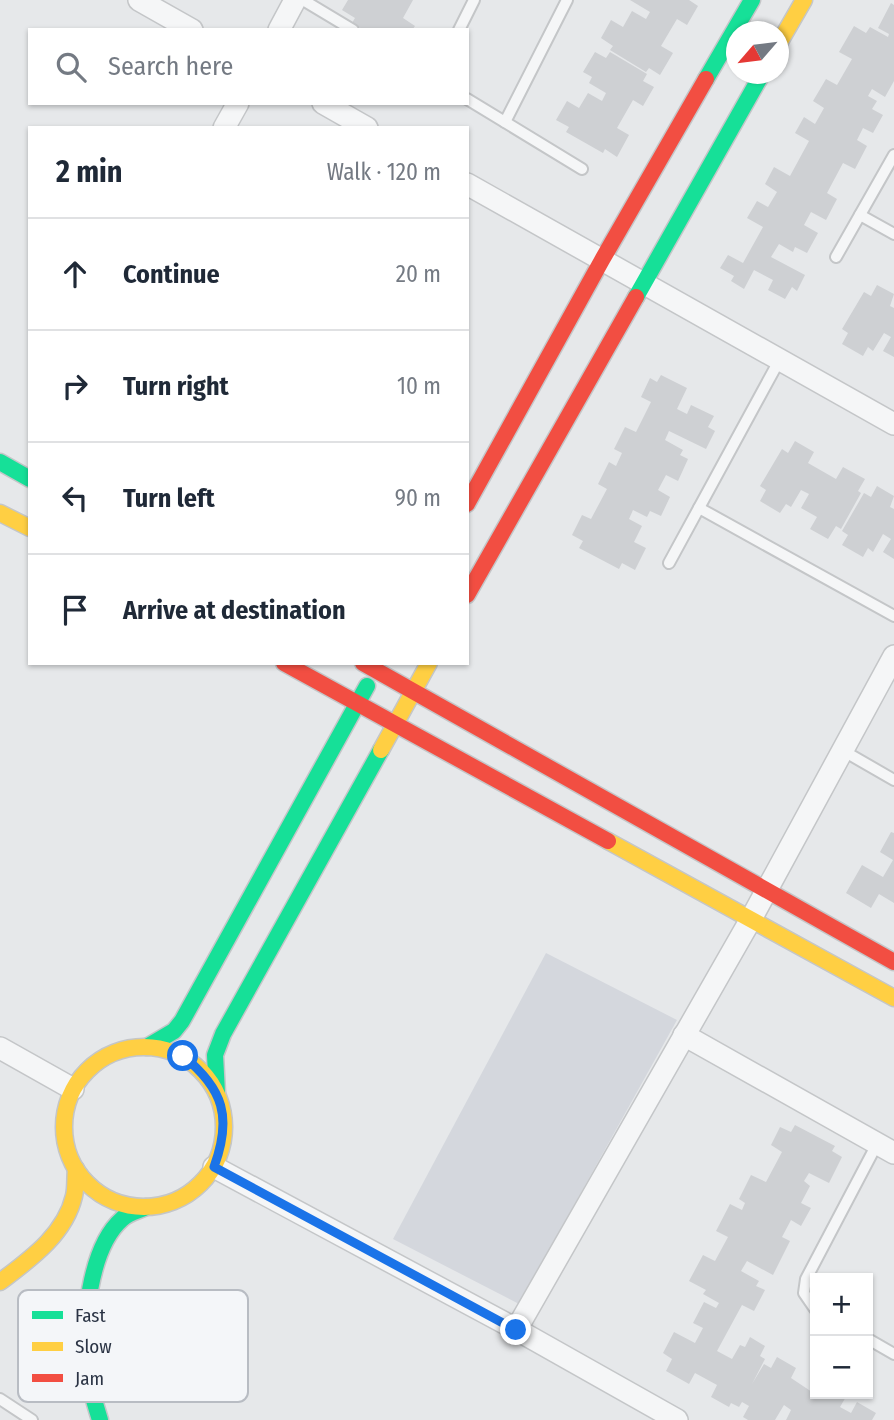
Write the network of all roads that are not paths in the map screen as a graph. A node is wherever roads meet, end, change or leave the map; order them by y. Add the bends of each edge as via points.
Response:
1 (139, 0) edge
2 (295, 0) edge
3 (303, 0) edge
4 (474, 0) edge
5 (567, 0) edge
6 (752, 0) edge
7 (804, 0) edge
8 (789, 27) edge
9 (188, 28) edge
10 (280, 28) edge
11 (350, 28) edge
12 (460, 28) edge
13 (756, 84) edge
14 (469, 100) edge
15 (237, 105) edge
16 (327, 105) edge
17 (505, 122) junction
18 (225, 126) edge
19 (363, 126) edge
20 (894, 155) edge
21 (582, 169) dead end
22 (469, 185) edge
23 (860, 215) junction
24 (894, 234) edge
25 (836, 257) dead end
26 (602, 260) junction
27 (644, 283) junction
28 (780, 359) junction
29 (894, 424) edge
30 (0, 462) edge
31 (28, 472) edge
32 (469, 500) edge
33 (699, 508) junction
34 (1, 515) edge
35 (28, 527) edge
36 (669, 563) dead end
37 (469, 591) edge
38 (894, 616) edge
39 (894, 656) edge
40 (288, 665) edge
41 (428, 665) edge
42 (373, 666) edge
43 (413, 691) junction
44 (359, 703) junction
45 (397, 724) junction
46 (842, 750) junction
47 (894, 780) edge
48 (765, 890) junction
49 (751, 919) junction
50 (894, 962) edge
51 (894, 998) edge
52 (684, 1035) junction
53 (147, 1047) junction
54 (0, 1048) edge
55 (73, 1090) junction
56 (217, 1093) junction
57 (886, 1148) edge
58 (214, 1167) junction
59 (76, 1169) junction
60 (146, 1207) junction
61 (0, 1282) edge
62 (91, 1290) edge
63 (810, 1302) edge
64 (516, 1330) junction
65 (873, 1342) edge
66 (894, 1354) edge
67 (0, 1399) edge
68 (96, 1402) edge
69 (32, 1420) edge
70 (100, 1420) edge
71 (677, 1420) edge

1 - 9 street
2 - 10 street
3 - 11 lane
4 - 12 lane
5 - 17 lane
6 - 26 street
7 - 8 street
13 - 27 street
14 - 17 lane
15 - 18 street
16 - 19 street
17 - 21 lane
20 - 23 lane
22 - 26 street
23 - 24 lane
23 - 25 lane
26 - 27 street
26 - 32 street
27 - 28 street
27 - 37 street
28 - 29 street
28 - 33 lane
30 - 31 street
33 - 36 lane
33 - 38 lane
34 - 35 street
39 - 46 street
40 - 44 street
41 - 43 street
42 - 43 street
42 - 44 street
43 - 45 street
43 - 48 street
44 - 45 street
44 - 53 street via 182,1021
45 - 49 street
45 - 56 street via 223,1034 215,1055
46 - 47 lane
46 - 48 street
48 - 49 street
48 - 50 street
49 - 51 street
49 - 52 street
52 - 57 street
52 - 64 street
53 - 55 street via 109,1055 88,1069
53 - 56 street via 183,1056 203,1072
54 - 55 street
55 - 59 street via 65,1130
56 - 58 street via 224,1117 223,1143
57 - 63 lane via 806,1279 804,1293
58 - 60 street via 197,1188 173,1202
58 - 64 street
59 - 60 street via 94,1190 119,1203
59 - 61 street via 74,1197 60,1228
60 - 62 street via 123,1219 109,1235
64 - 71 street
65 - 66 lane
67 - 69 lane
68 - 70 street

